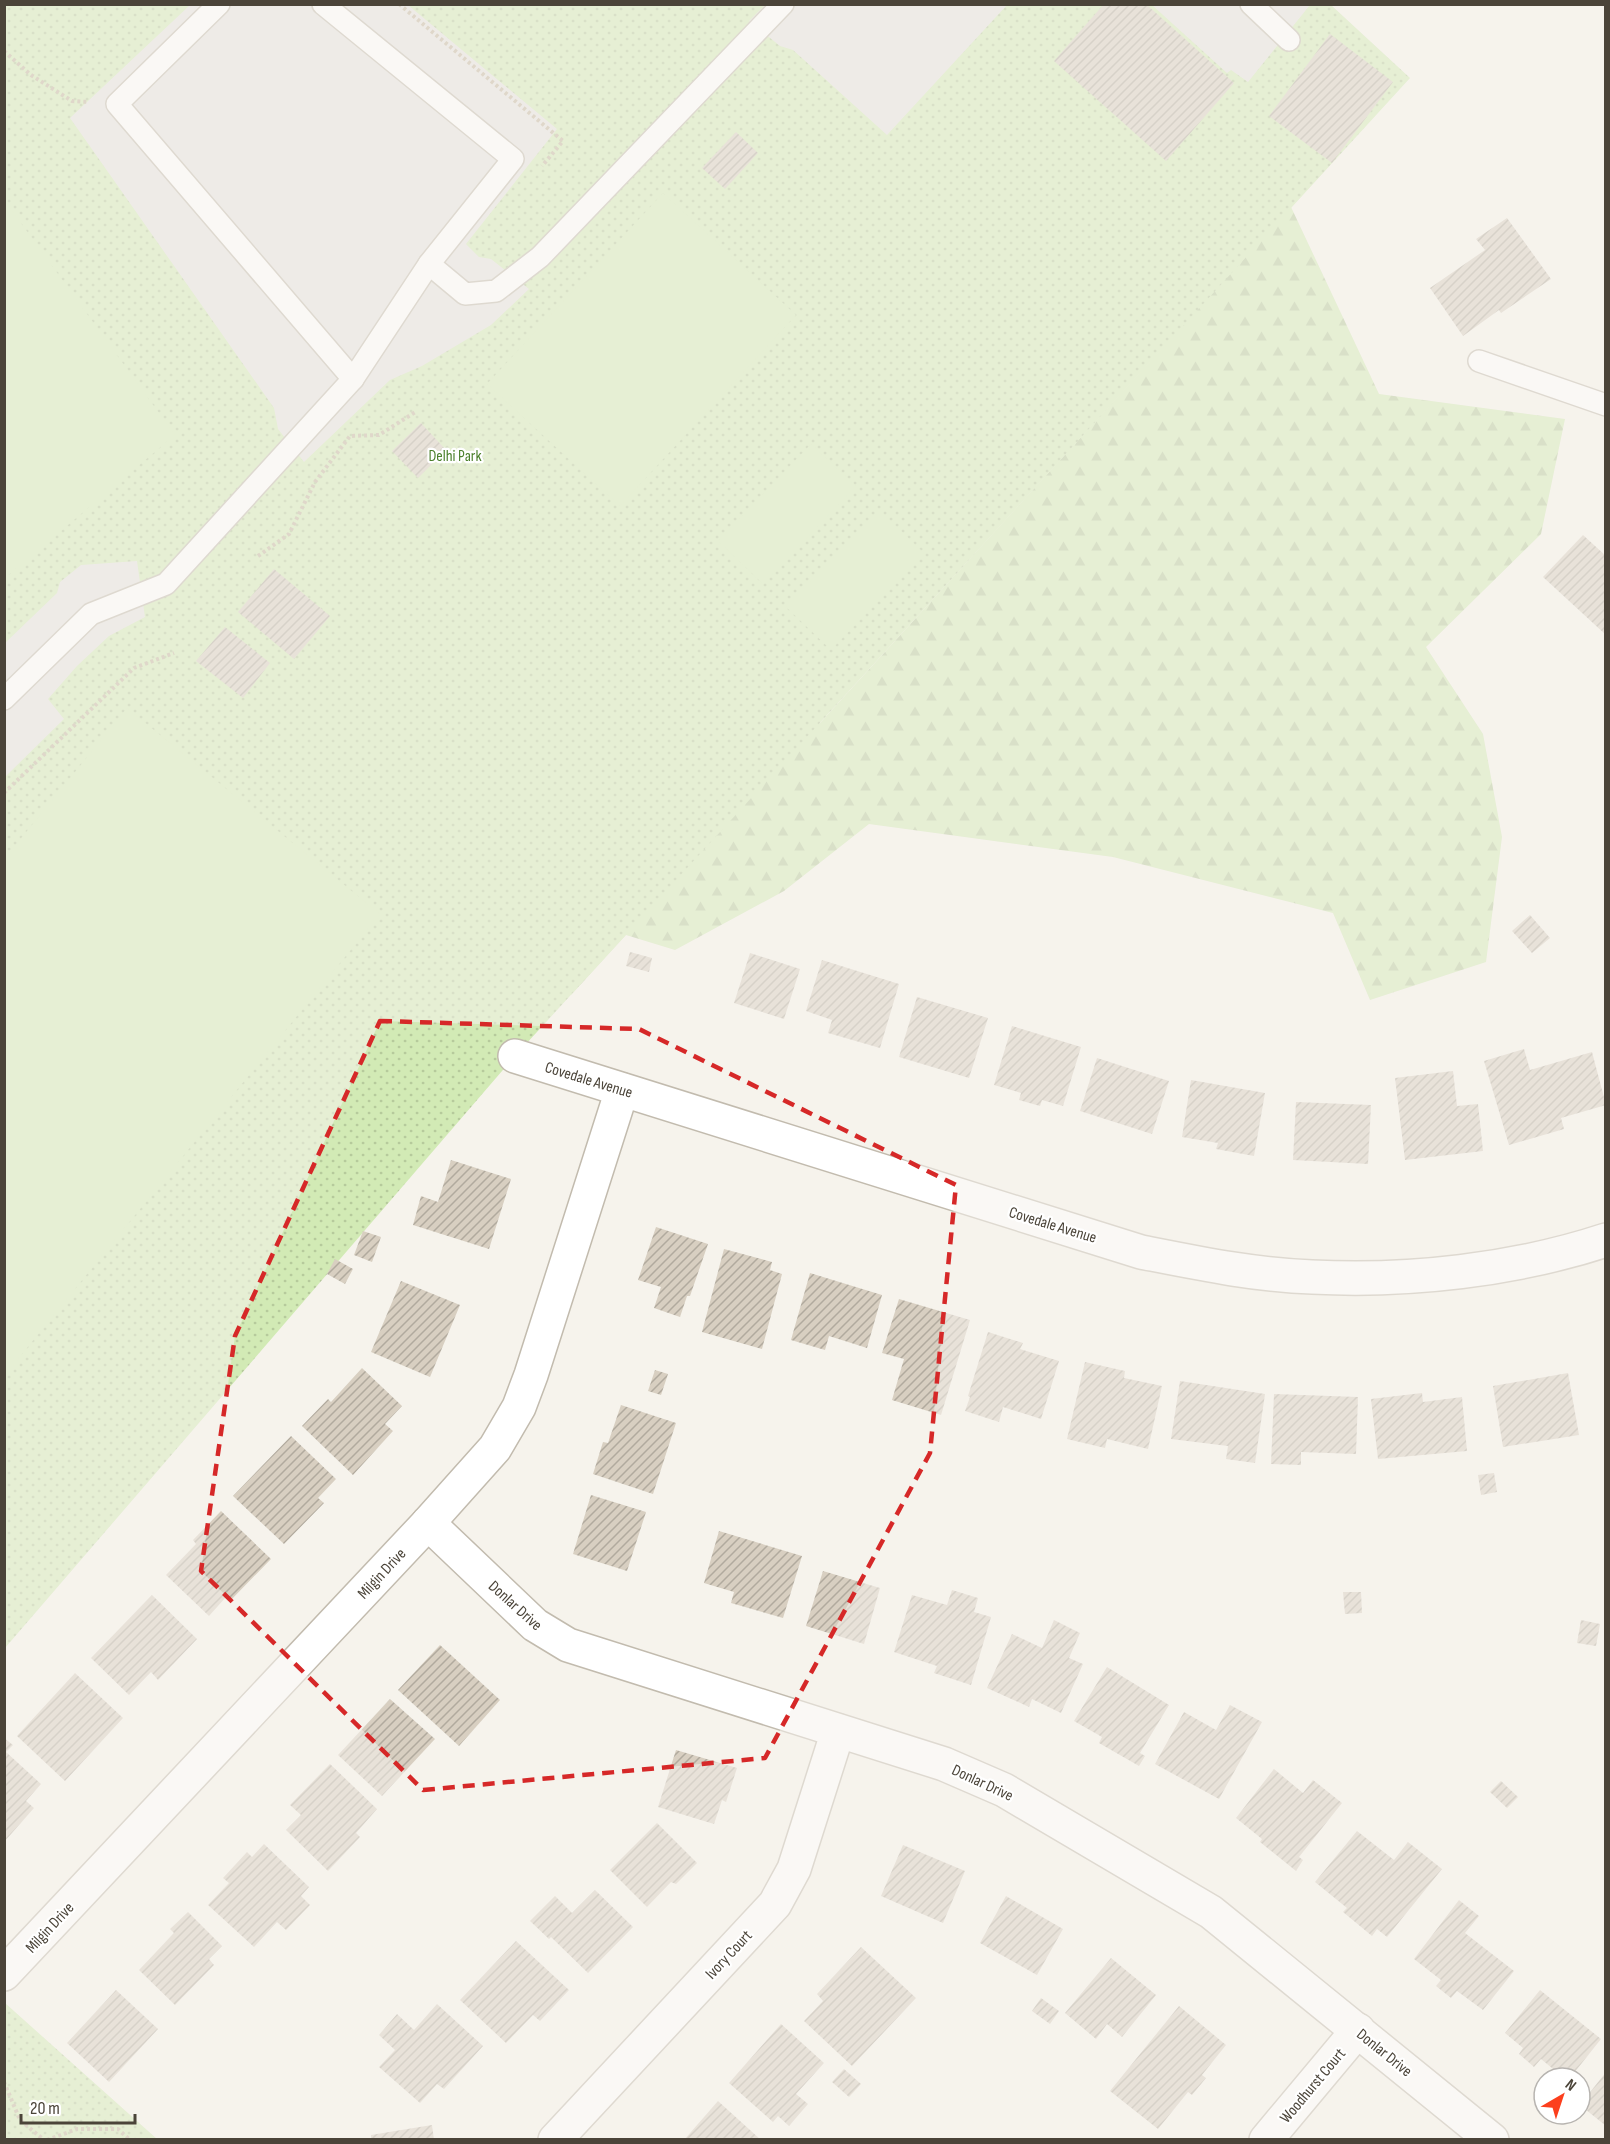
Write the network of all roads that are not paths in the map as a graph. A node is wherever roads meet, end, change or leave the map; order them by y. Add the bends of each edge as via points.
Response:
1 (219, 4) edge
2 (324, 4) edge
3 (783, 4) edge
4 (1251, 4) edge
5 (1289, 40) dead end
6 (429, 264) junction
7 (1479, 361) dead end
8 (353, 378) junction
9 (1605, 405) edge
10 (4, 699) edge
11 (515, 1056) dead end
12 (622, 1090) junction
13 (1605, 1240) edge
14 (428, 1523) junction
15 (838, 1731) junction
16 (4, 1974) edge
17 (1358, 2030) junction
18 (555, 2139) edge
19 (1266, 2139) edge
20 (1492, 2139) edge

1 - 8 lane via 117,104
2 - 6 lane via 513,159
3 - 6 lane via 540,258 496,291 465,294
4 - 5 lane
6 - 8 lane
7 - 9 lane
8 - 10 lane via 166,584 91,614
11 - 12 street, Covedale Avenue
12 - 13 street, Covedale Avenue via 1140,1252 1226,1268 1312,1277 1398,1277 1501,1266
12 - 14 street, Milgin Drive via 519,1407 495,1448
14 - 15 street, Donlar Drive via 535,1625 568,1645
14 - 16 street, Milgin Drive
15 - 17 street, Donlar Drive via 944,1764 1004,1790 1211,1912
15 - 18 street, Ivory Court via 794,1869 775,1904
17 - 19 street, Woodhurst Court
17 - 20 street, Donlar Drive

